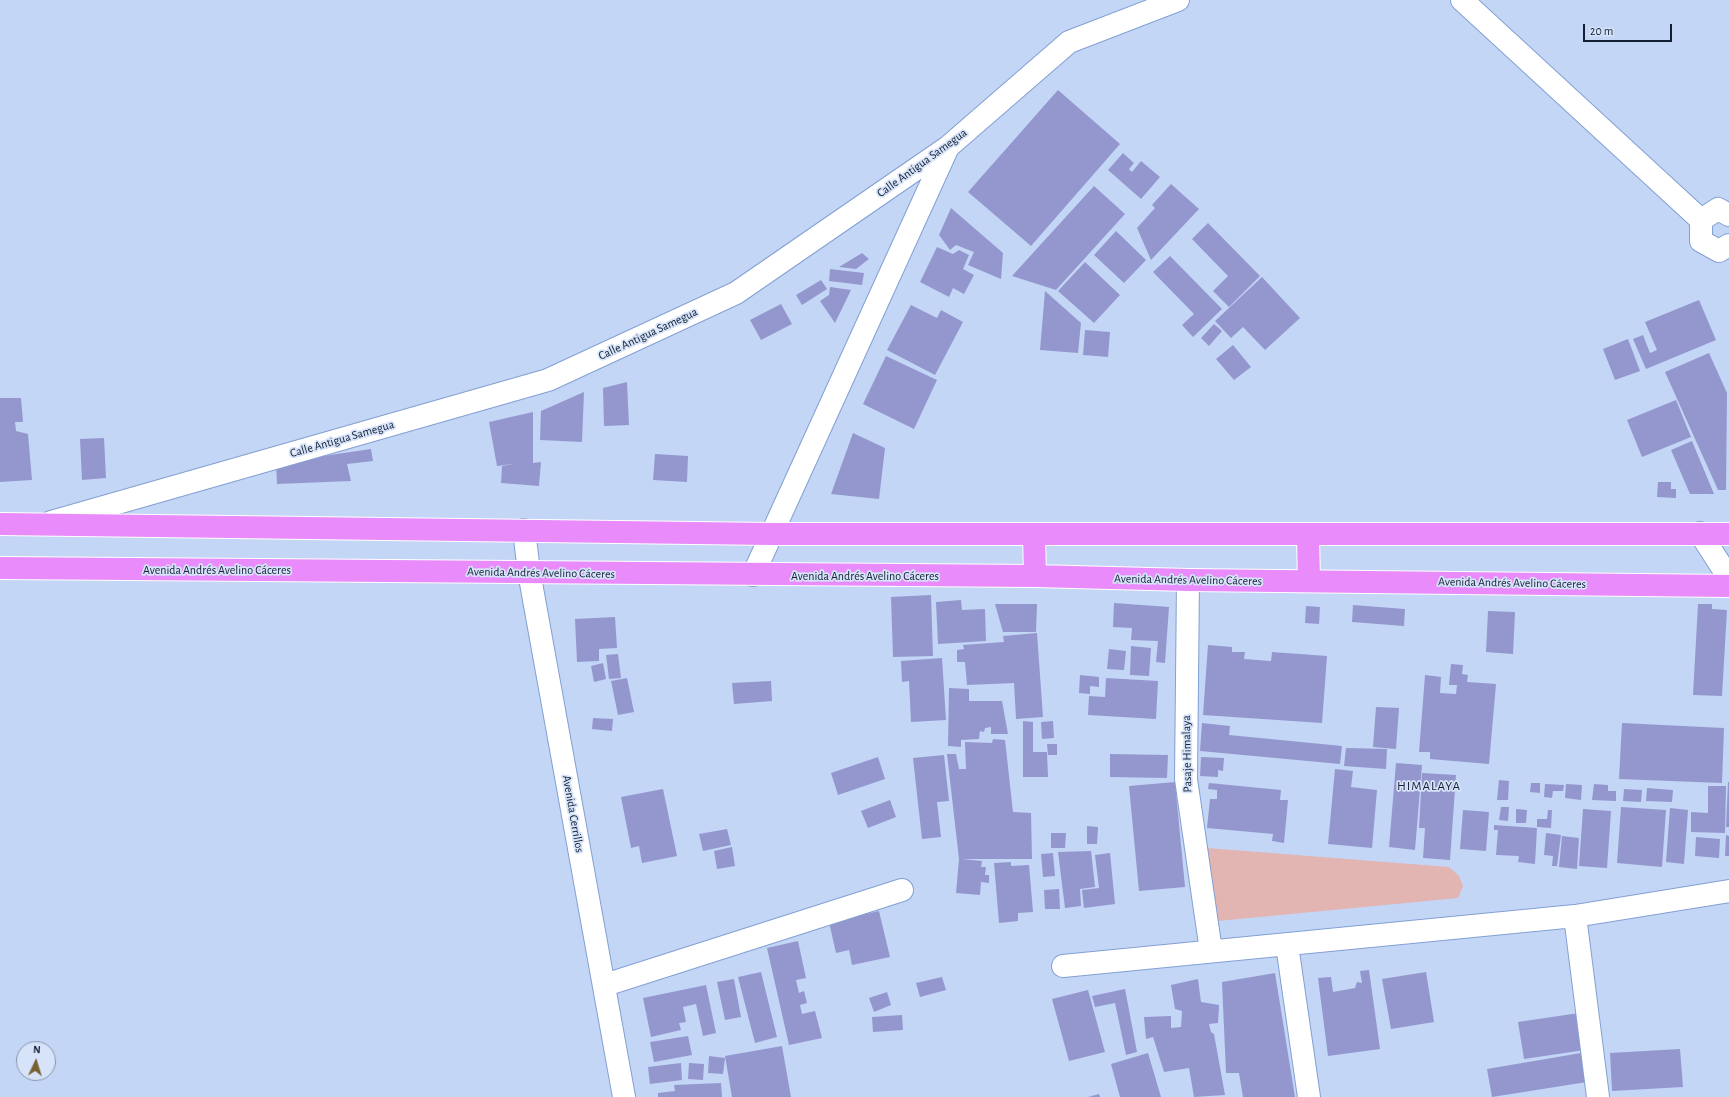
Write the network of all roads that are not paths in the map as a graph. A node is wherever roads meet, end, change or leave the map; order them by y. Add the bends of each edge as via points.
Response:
1 (1178, 0) edge
2 (1462, 0) edge
3 (948, 147) junction
4 (1729, 215) edge
5 (1700, 220) junction
6 (1729, 245) edge
7 (0, 524) edge
8 (46, 524) junction
9 (524, 530) junction
10 (771, 534) junction
11 (1034, 534) junction
12 (1700, 534) junction
13 (1729, 534) edge
14 (1308, 535) junction
15 (0, 568) edge
16 (529, 572) junction
17 (753, 575) junction
18 (1035, 576) junction
19 (1729, 578) edge
20 (1188, 580) junction
21 (1309, 581) junction
22 (1729, 586) edge
23 (902, 890) dead end
24 (1729, 891) edge
25 (1575, 916) junction
26 (1287, 945) junction
27 (1211, 951) junction
28 (1063, 966) dead end
29 (605, 985) junction
30 (624, 1097) edge
31 (1309, 1097) edge
32 (1598, 1097) edge

1 - 3 street, Calle Antigua Samegua via 1068,42
2 - 5 street
3 - 8 street, Calle Antigua Samegua via 736,292 548,380
3 - 10 street
4 - 5 street via 1718,209
5 - 6 street via 1701,241 1719,250
7 - 8 highway
8 - 9 highway
9 - 10 highway
9 - 16 street, Avenida Cerrillos
10 - 11 highway
10 - 17 street
11 - 14 highway
11 - 18 highway
12 - 13 highway
12 - 14 highway
12 - 19 street
14 - 21 highway
15 - 16 highway, Avenida Andrés Avelino Cáceres
16 - 17 highway, Avenida Andrés Avelino Cáceres
16 - 29 street, Avenida Cerrillos
17 - 18 highway, Avenida Andrés Avelino Cáceres
18 - 20 highway, Avenida Andrés Avelino Cáceres
20 - 21 highway, Avenida Andrés Avelino Cáceres
20 - 27 street, Pasaje Himalaya via 1186,779
21 - 22 highway, Avenida Andrés Avelino Cáceres
23 - 29 street
24 - 25 street
25 - 26 street
25 - 32 street
26 - 27 street
26 - 31 street
27 - 28 street
29 - 30 street, Avenida Cerrillos

